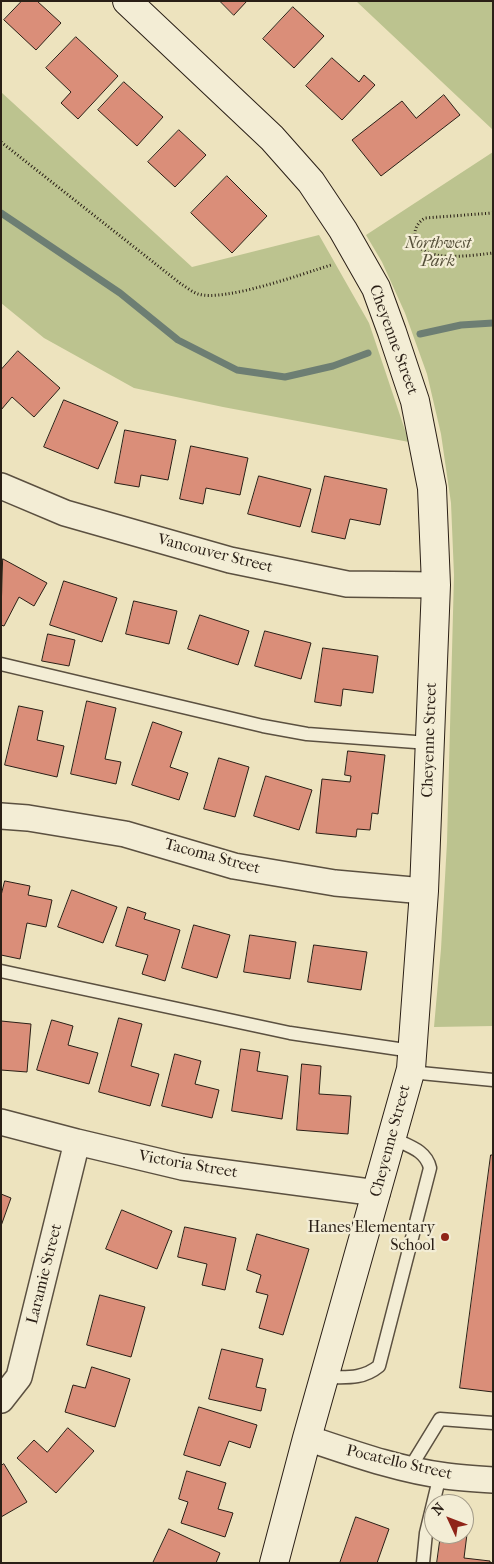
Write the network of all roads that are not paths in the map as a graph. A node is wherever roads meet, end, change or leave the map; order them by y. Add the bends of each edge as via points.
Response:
1 (127, 1) edge
2 (1, 486) edge
3 (436, 585) junction
4 (1, 664) edge
5 (430, 743) junction
6 (1, 816) edge
7 (424, 891) junction
8 (1, 972) edge
9 (411, 1062) junction
10 (493, 1080) edge
11 (1, 1122) edge
12 (392, 1138) junction
13 (78, 1142) junction
14 (378, 1192) junction
15 (325, 1377) junction
16 (1, 1400) edge
17 (493, 1422) edge
18 (307, 1438) junction
19 (410, 1468) junction
20 (440, 1475) junction
21 (493, 1480) edge
22 (274, 1563) edge
23 (423, 1563) edge

1 - 3 street, Cheyenne Street via 272,138 311,182 376,288 415,401 432,488
2 - 3 street, Vancouver Street via 65,513 230,560 347,584
3 - 5 street, Cheyenne Street
4 - 5 lane via 263,726 307,734
5 - 7 street, Cheyenne Street
6 - 7 street, Tacoma Street via 125,834 234,866 335,883
7 - 9 street, Cheyenne Street
8 - 9 lane
9 - 10 lane
9 - 12 street, Cheyenne Street
11 - 13 street, Victoria Street
12 - 14 street, Cheyenne Street
12 - 15 lane via 419,1151 428,1159 430,1168 379,1366 371,1374 361,1377
13 - 14 street, Victoria Street via 182,1167
13 - 16 street, Laramie Street via 19,1377
14 - 15 street, Cheyenne Street
15 - 18 street, Cheyenne Street
17 - 19 lane via 440,1419
18 - 19 street, Pocatello Street
18 - 22 street, Cheyenne Street
19 - 20 street, Pocatello Street
20 - 21 street, Pocatello Street
20 - 23 lane via 426,1532

